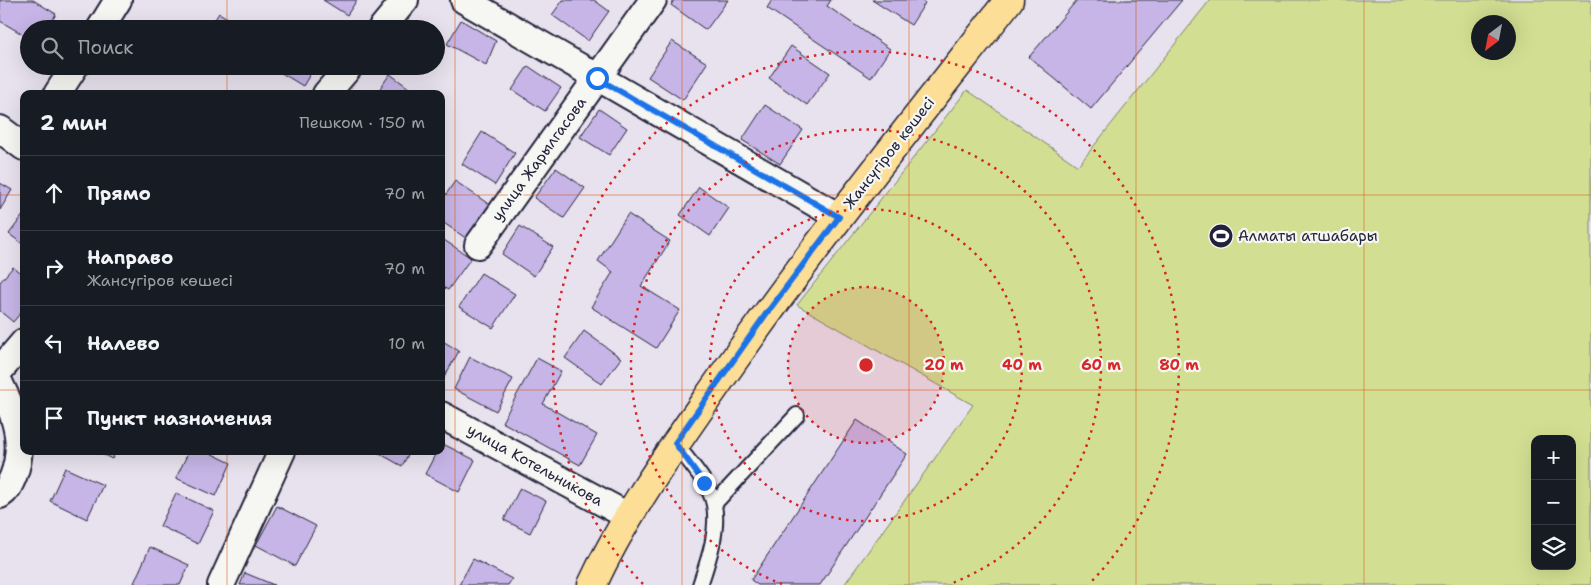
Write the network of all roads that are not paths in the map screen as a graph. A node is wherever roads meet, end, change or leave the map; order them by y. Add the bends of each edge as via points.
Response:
1 (118, 0) edge
2 (405, 0) edge
3 (464, 0) edge
4 (653, 0) edge
5 (1009, 0) edge
6 (106, 20) edge
7 (388, 20) edge
8 (69, 75) edge
9 (342, 75) edge
10 (597, 78) junction
11 (60, 90) edge
12 (329, 90) edge
13 (0, 129) edge
14 (20, 144) edge
15 (839, 217) junction
16 (478, 245) dead end
17 (20, 347) edge
18 (0, 370) edge
19 (0, 384) edge
20 (797, 415) dead end
21 (445, 417) edge
22 (675, 443) junction
23 (280, 455) edge
24 (0, 495) edge
25 (714, 504) junction
26 (628, 516) junction
27 (221, 585) edge
28 (592, 585) edge
29 (700, 585) edge

1 - 6 street
2 - 7 street
3 - 10 street
4 - 10 street, улица Жарылгасова
5 - 15 main road, Жансүгіров көшесі
8 - 11 street
9 - 12 street
10 - 15 street
10 - 16 street, улица Жарылгасова
13 - 14 street
15 - 22 main road, Жансүгіров көшесі
17 - 18 street
19 - 24 street via 11,406 20,460 7,491
20 - 25 lane
21 - 26 street, улица Котельникова
22 - 25 lane via 704,483
22 - 26 main road, Жансүгіров көшесі
23 - 27 street
25 - 29 lane via 715,529
26 - 28 main road, Жансүгіров көшесі

